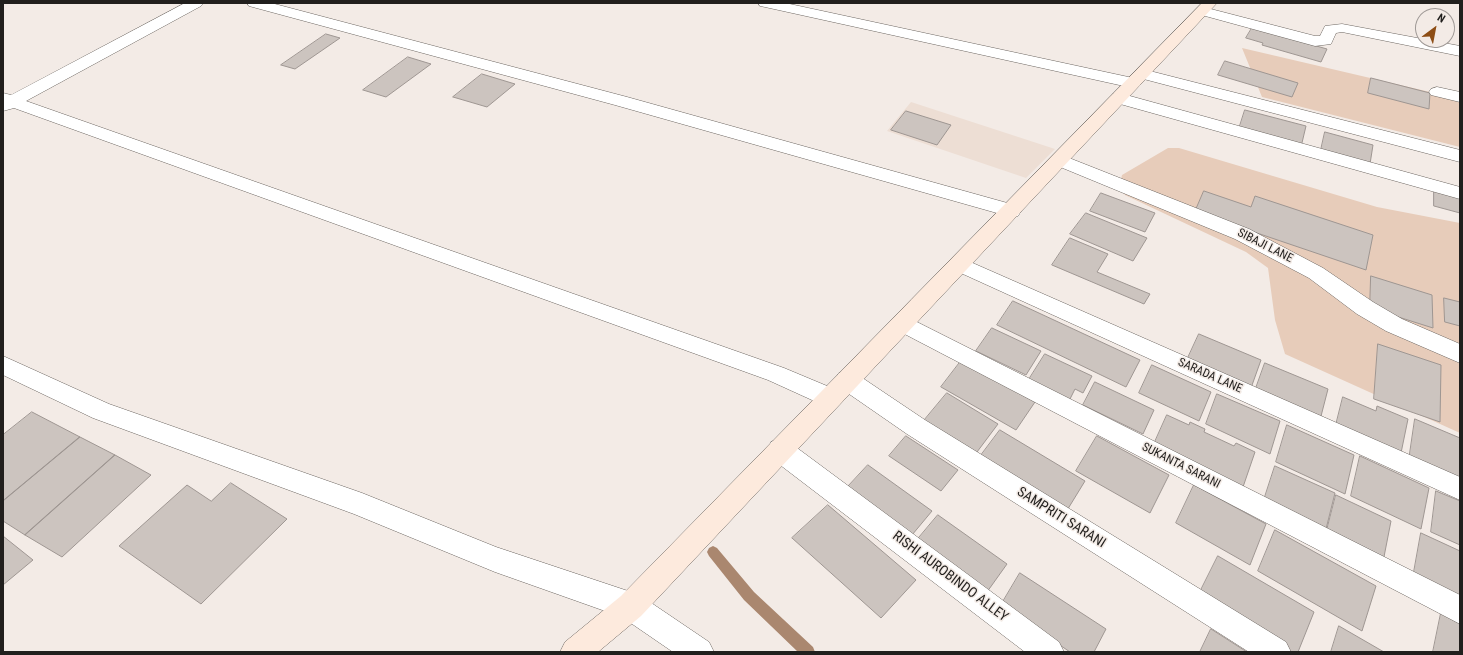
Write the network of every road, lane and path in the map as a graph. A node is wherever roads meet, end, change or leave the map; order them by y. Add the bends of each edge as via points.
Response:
1 (196, 3) edge
2 (254, 3) edge
3 (765, 3) edge
4 (1206, 7) edge
5 (1460, 51) edge
6 (1138, 78) junction
7 (1437, 92) dead end
8 (1460, 97) edge
9 (1119, 98) junction
10 (6, 102) edge
11 (1460, 156) edge
12 (1059, 160) junction
13 (1460, 194) edge
14 (1011, 211) junction
15 (959, 264) junction
16 (902, 323) junction
17 (1460, 354) edge
18 (3, 365) edge
19 (847, 380) junction
20 (830, 398) junction
21 (780, 450) junction
22 (1460, 489) edge
23 (631, 606) junction
24 (1460, 610) edge
25 (576, 652) edge
26 (699, 652) edge
27 (1049, 652) edge
28 (1276, 652) edge

1 - 10 street
2 - 14 street via 621,101
3 - 6 street via 1094,74
4 - 5 street via 1236,21 1320,42 1327,40 1331,29 1342,28
4 - 6 main road
6 - 9 main road
6 - 11 street via 1184,85
7 - 8 street
9 - 12 main road
9 - 13 street
10 - 20 street via 716,352 776,374
12 - 14 main road
12 - 17 street, SIBAJI LANE via 1242,234 1316,273 1364,308 1394,325
14 - 15 main road
15 - 16 main road
15 - 22 street, SARADA LANE
16 - 19 main road
16 - 24 street, SUKANTA SARANI
18 - 23 street via 101,410 362,505 494,558
19 - 20 main road
19 - 28 street, SAMPRITI SARANI via 916,428
20 - 21 main road
21 - 23 main road
21 - 27 street, RISHI AUROBINDO ALLEY
23 - 25 main road
23 - 26 street

